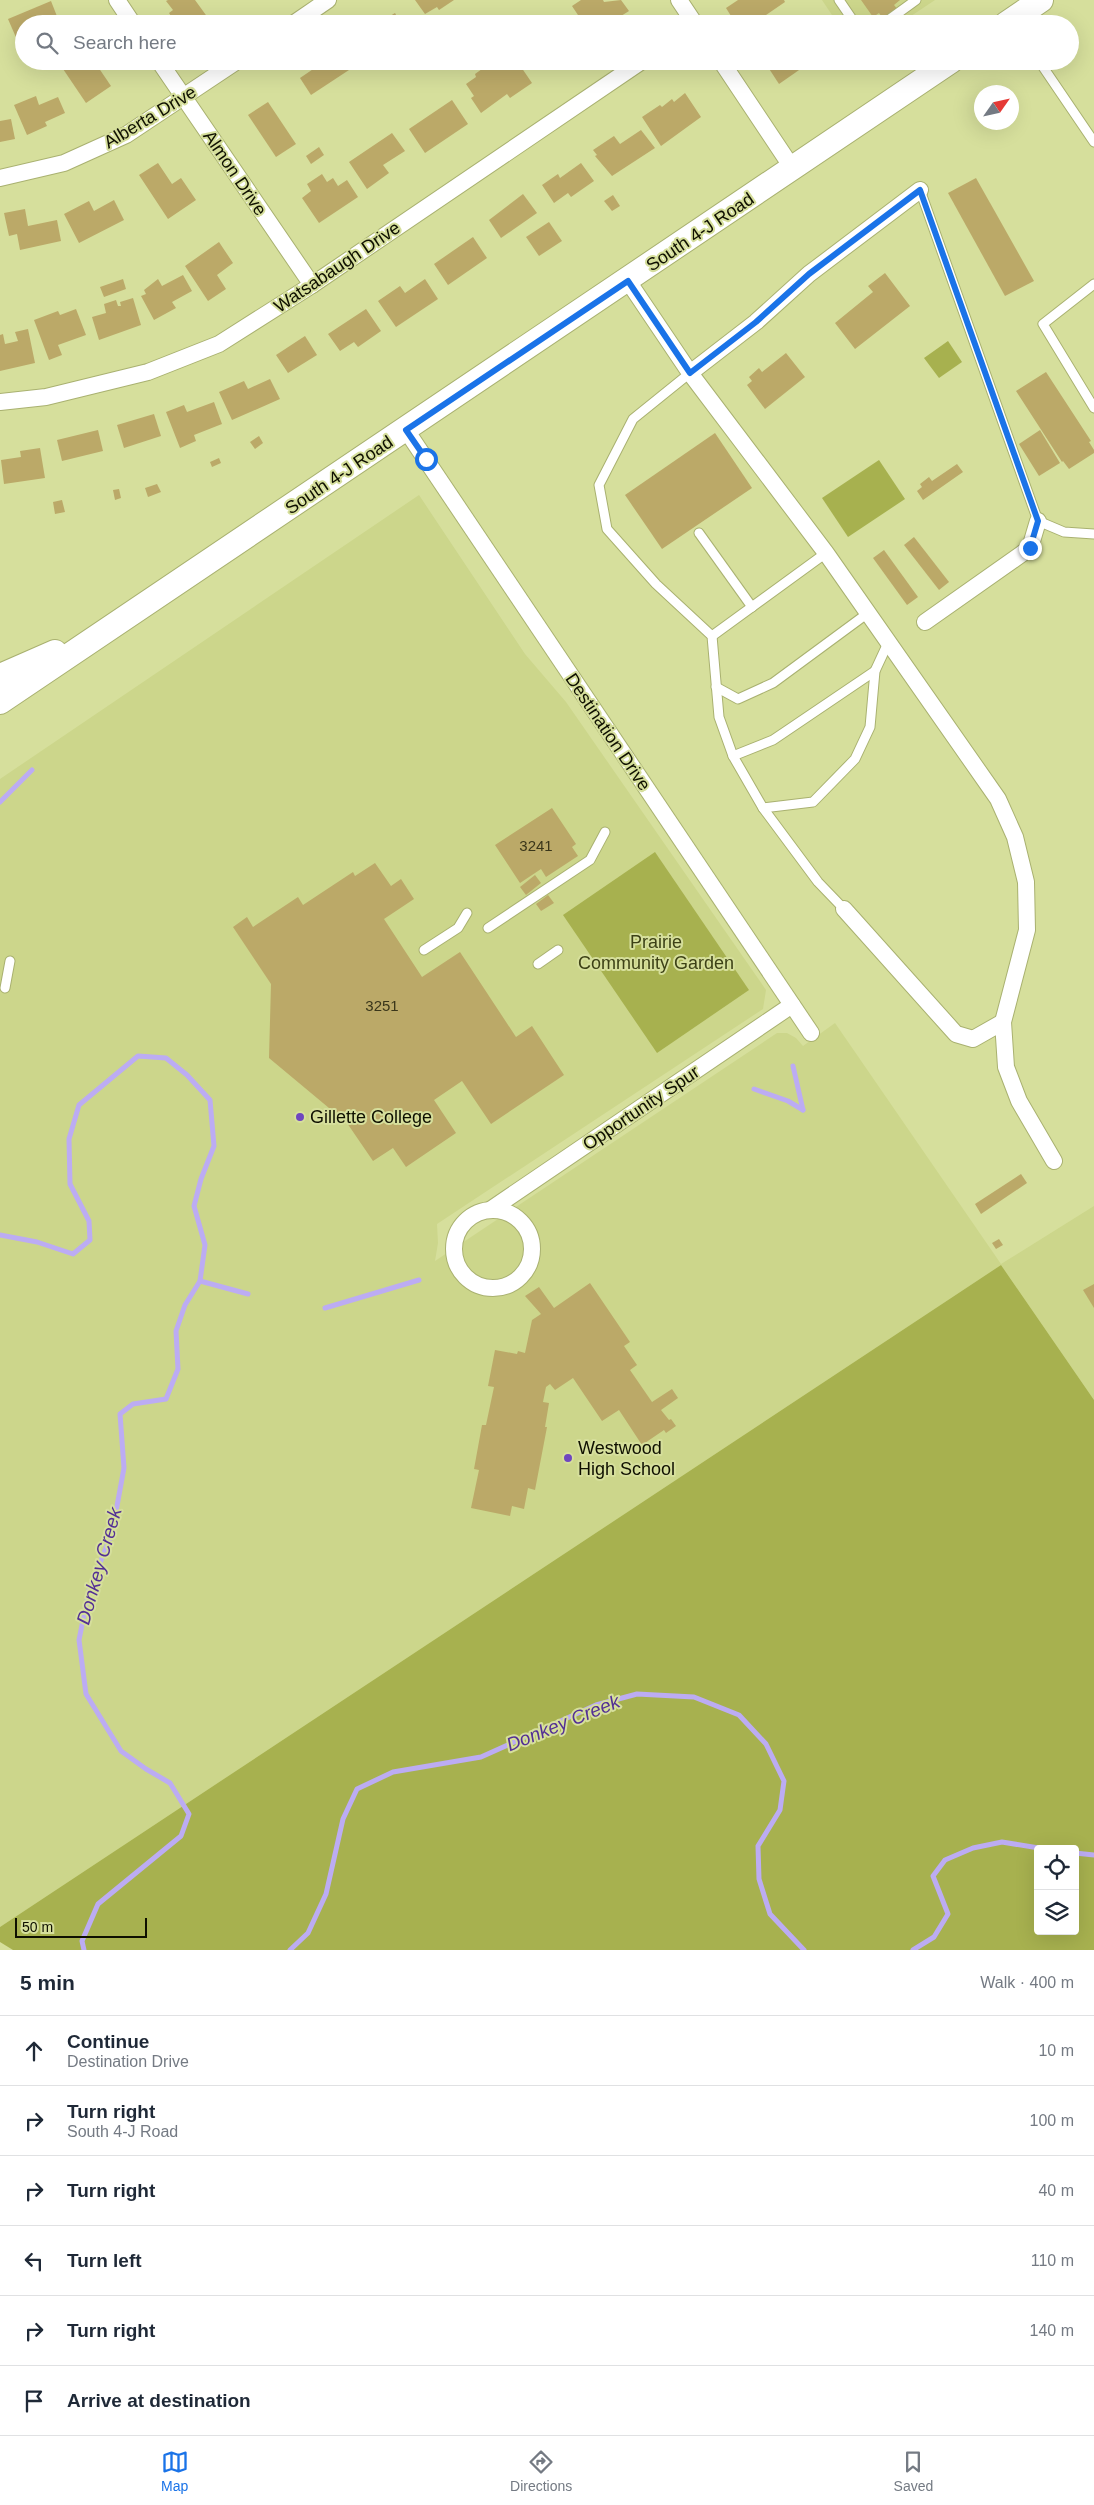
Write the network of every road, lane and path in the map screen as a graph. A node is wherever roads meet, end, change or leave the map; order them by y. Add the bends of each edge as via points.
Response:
1 (117, 0) edge
2 (328, 0) edge
3 (679, 0) edge
4 (839, 0) edge
5 (916, 0) edge
6 (1041, 0) edge
7 (127, 15) edge
8 (306, 15) edge
9 (689, 15) edge
10 (849, 15) edge
11 (895, 15) edge
12 (1021, 15) edge
13 (165, 70) edge
14 (224, 70) edge
15 (629, 70) edge
16 (727, 70) edge
17 (938, 70) edge
18 (1045, 70) edge
19 (184, 97) junction
20 (1094, 142) edge
21 (792, 170) junction
22 (0, 178) edge
23 (920, 190) joint
24 (628, 281) junction
25 (1094, 284) edge
26 (312, 285) junction
27 (690, 373) junction
28 (0, 402) edge
29 (1094, 408) edge
30 (406, 430) junction
31 (1038, 521) junction
32 (699, 533) dead end
33 (1094, 534) edge
34 (826, 553) junction
35 (752, 607) junction
36 (868, 613) junction
37 (925, 622) dead end
38 (112, 628) junction
39 (712, 636) junction
40 (888, 642) junction
41 (875, 671) junction
42 (0, 676) edge
43 (716, 687) junction
44 (0, 702) edge
45 (734, 756) junction
46 (763, 808) junction
47 (604, 832) dead end
48 (844, 909) joint
49 (467, 913) dead end
50 (488, 928) dead end
51 (424, 950) dead end
52 (558, 950) dead end
53 (10, 961) dead end
54 (538, 964) dead end
55 (5, 988) dead end
56 (792, 1006) junction
57 (1003, 1022) junction
58 (811, 1033) dead end
59 (1054, 1161) dead end
60 (490, 1210) junction

1 - 7 street
2 - 8 street
3 - 9 street
4 - 10 lane
5 - 11 lane
6 - 12 main road
13 - 19 street, Almon Drive
14 - 19 street, Alberta Drive
15 - 26 street, Watsabaugh Drive
16 - 21 street
17 - 21 main road, South 4-J Road
18 - 20 lane
19 - 22 street, Alberta Drive via 126,135 64,163
19 - 26 street, Almon Drive
21 - 24 main road, South 4-J Road
23 - 27 street via 809,274 756,322
23 - 31 lane
24 - 27 street
24 - 30 main road, South 4-J Road
25 - 29 lane via 1043,324
26 - 28 street, Watsabaugh Drive via 219,344 148,372 46,397
27 - 34 street
27 - 39 lane via 633,419 599,485 607,529 656,584
30 - 38 main road, South 4-J Road
30 - 56 street, Destination Drive
31 - 33 lane via 1064,532
31 - 37 street via 1030,548
32 - 35 lane
34 - 35 lane
34 - 36 street
35 - 39 lane
36 - 40 street
36 - 43 lane via 774,683 738,699
38 - 42 main road
38 - 44 main road, South 4-J Road
39 - 43 lane
40 - 41 lane
40 - 57 street via 998,799 1015,837 1026,882 1027,930
41 - 45 lane via 773,740
41 - 46 lane via 870,726 855,759 813,802
43 - 45 lane via 718,717
45 - 46 lane
46 - 48 lane via 818,882
47 - 50 lane via 590,860
48 - 57 street via 956,1034 973,1038
49 - 51 lane via 458,928
52 - 54 lane
53 - 55 lane
56 - 58 street, Destination Drive
56 - 60 street, Opportunity Spur
57 - 59 street via 1006,1067 1019,1101
60 - 60 street, Opportunity Spur via 477,1213 459,1229 454,1241 454,1254 464,1277 486,1288 499,1288 522,1276 529,1265 531,1238 515,1217 503,1211

